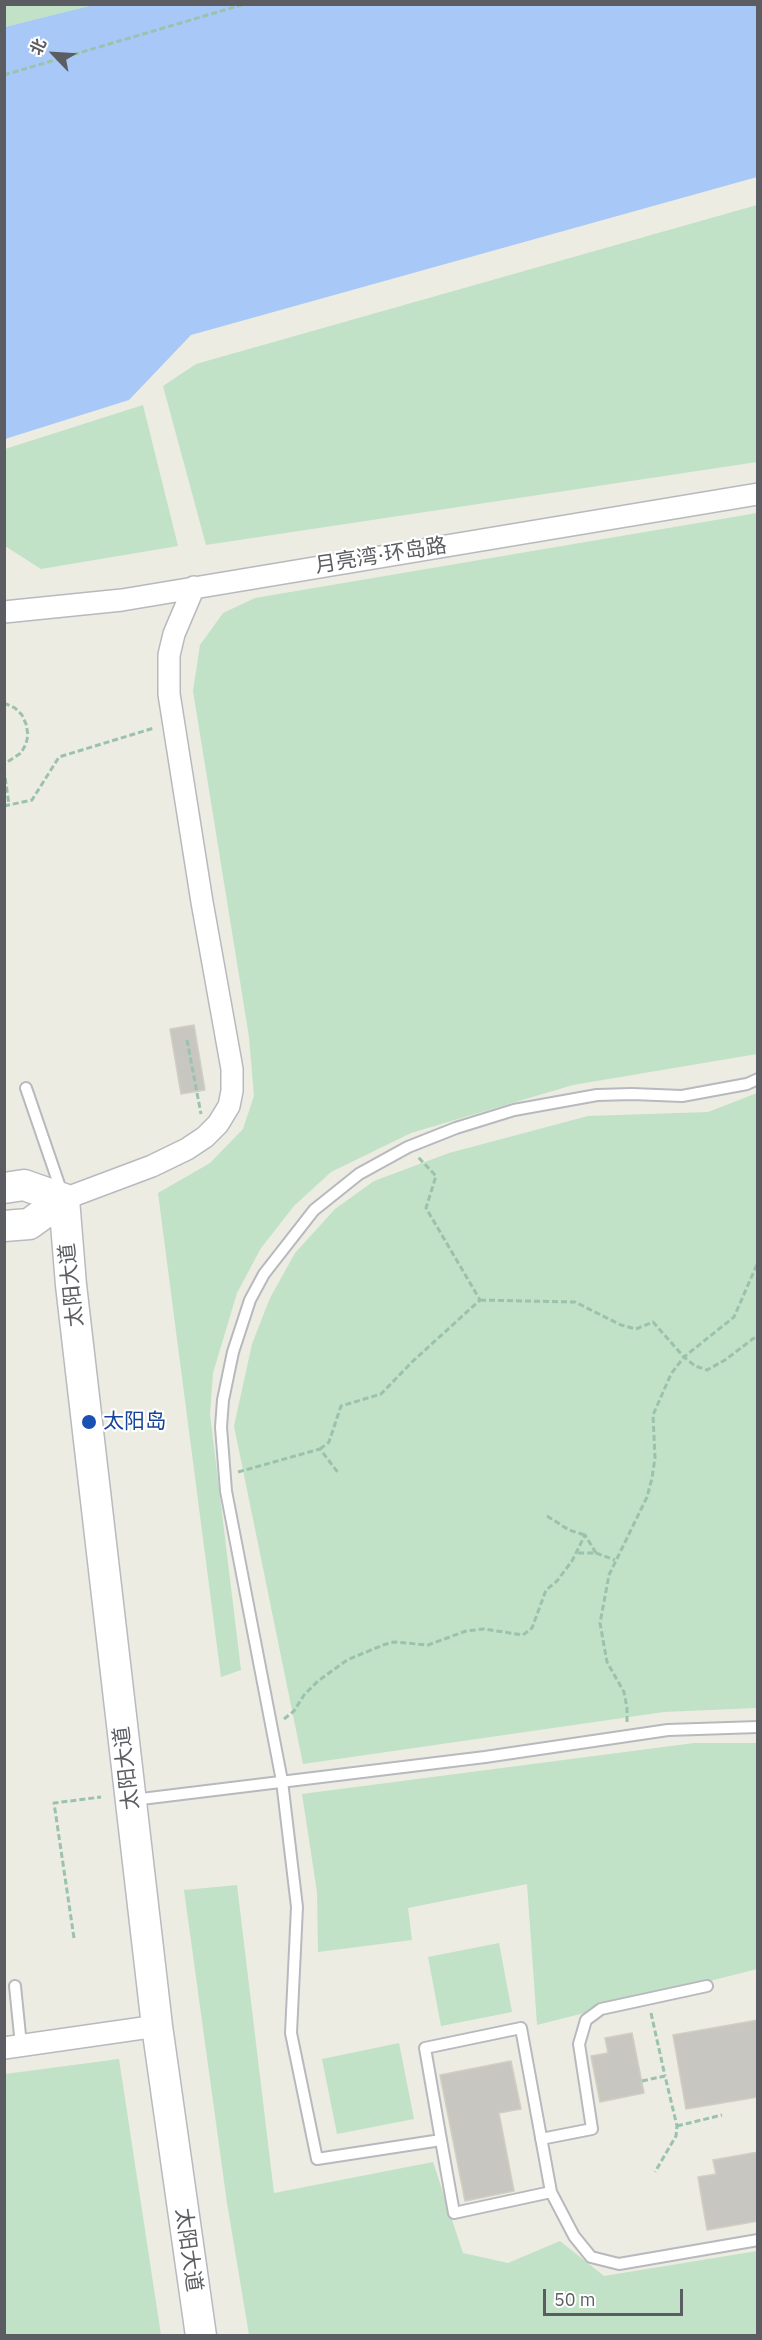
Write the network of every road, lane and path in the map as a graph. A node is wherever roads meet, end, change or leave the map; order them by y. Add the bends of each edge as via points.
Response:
1 (245, 4) edge
2 (4, 75) edge
3 (758, 494) edge
4 (194, 587) junction
5 (4, 612) edge
6 (4, 703) edge
7 (173, 722) junction
8 (4, 764) edge
9 (4, 769) edge
10 (9, 805) junction
11 (4, 806) edge
12 (187, 1040) dead end
13 (758, 1079) edge
14 (26, 1088) dead end
15 (205, 1137) junction
16 (408, 1147) junction
17 (4, 1188) edge
18 (64, 1199) junction
19 (4, 1226) edge
20 (758, 1262) edge
21 (480, 1300) junction
22 (758, 1335) edge
23 (684, 1357) junction
24 (320, 1449) junction
25 (339, 1474) dead end
26 (225, 1476) junction
27 (547, 1516) dead end
28 (585, 1535) junction
29 (576, 1553) junction
30 (596, 1553) junction
31 (615, 1560) junction
32 (271, 1724) junction
33 (758, 1727) edge
34 (627, 1736) junction
35 (282, 1781) junction
36 (101, 1797) dead end
37 (131, 1800) junction
38 (74, 1938) dead end
39 (15, 1986) dead end
40 (707, 1986) dead end
41 (647, 1999) junction
42 (157, 2026) junction
43 (13, 2047) edge
44 (665, 2076) junction
45 (642, 2081) dead end
46 (722, 2115) dead end
47 (677, 2126) junction
48 (541, 2139) junction
49 (441, 2140) junction
50 (655, 2172) dead end
51 (551, 2192) junction
52 (758, 2240) edge
53 (201, 2336) edge

1 - 2 path
3 - 4 street, 月亮湾·环岛路
4 - 5 street, 月亮湾·环岛路 via 122,600
4 - 7 street via 181,612 169,655
6 - 8 path via 22,715 28,735 21,753
7 - 10 path via 59,757 32,800
7 - 15 street via 232,1069 229,1106
9 - 10 path
10 - 11 path
12 - 15 path
13 - 16 lane via 682,1096 597,1095 552,1102 484,1119
14 - 18 lane
15 - 18 street via 152,1166
16 - 21 path via 436,1176 426,1208
16 - 26 lane via 359,1174 321,1203 264,1274 250,1300 228,1375 221,1427
17 - 18 main road via 24,1185
18 - 19 main road via 29,1224
18 - 37 main road, 太阳大道
20 - 23 path via 734,1317
21 - 23 path via 575,1302 636,1329 654,1322
21 - 24 path via 381,1394 341,1406 329,1442
22 - 23 path via 707,1370
23 - 31 path via 671,1374 653,1414 652,1478
24 - 25 path
24 - 26 path
26 - 32 lane
27 - 28 path
28 - 29 path
28 - 30 path
29 - 30 path
29 - 32 path via 546,1590 532,1628 523,1635 484,1629 466,1631 428,1645 383,1645 347,1660 318,1681 294,1711
30 - 31 path
31 - 34 path via 600,1623 607,1662 624,1692
32 - 35 lane
33 - 34 lane via 704,1727
34 - 35 lane
35 - 37 lane
35 - 49 lane via 297,1907 291,2033 317,2159
36 - 38 path via 54,1803
37 - 42 main road, 太阳大道
39 - 43 lane
40 - 41 lane
41 - 44 path
41 - 48 lane via 601,2009 586,2020 579,2044 592,2129
42 - 43 street
42 - 53 main road, 太阳大道
44 - 45 path
44 - 47 path
46 - 47 path
47 - 50 path via 676,2136
48 - 49 lane via 522,2028 425,2048
48 - 51 lane
49 - 51 lane via 454,2213
51 - 52 lane via 574,2236 591,2257 619,2264

